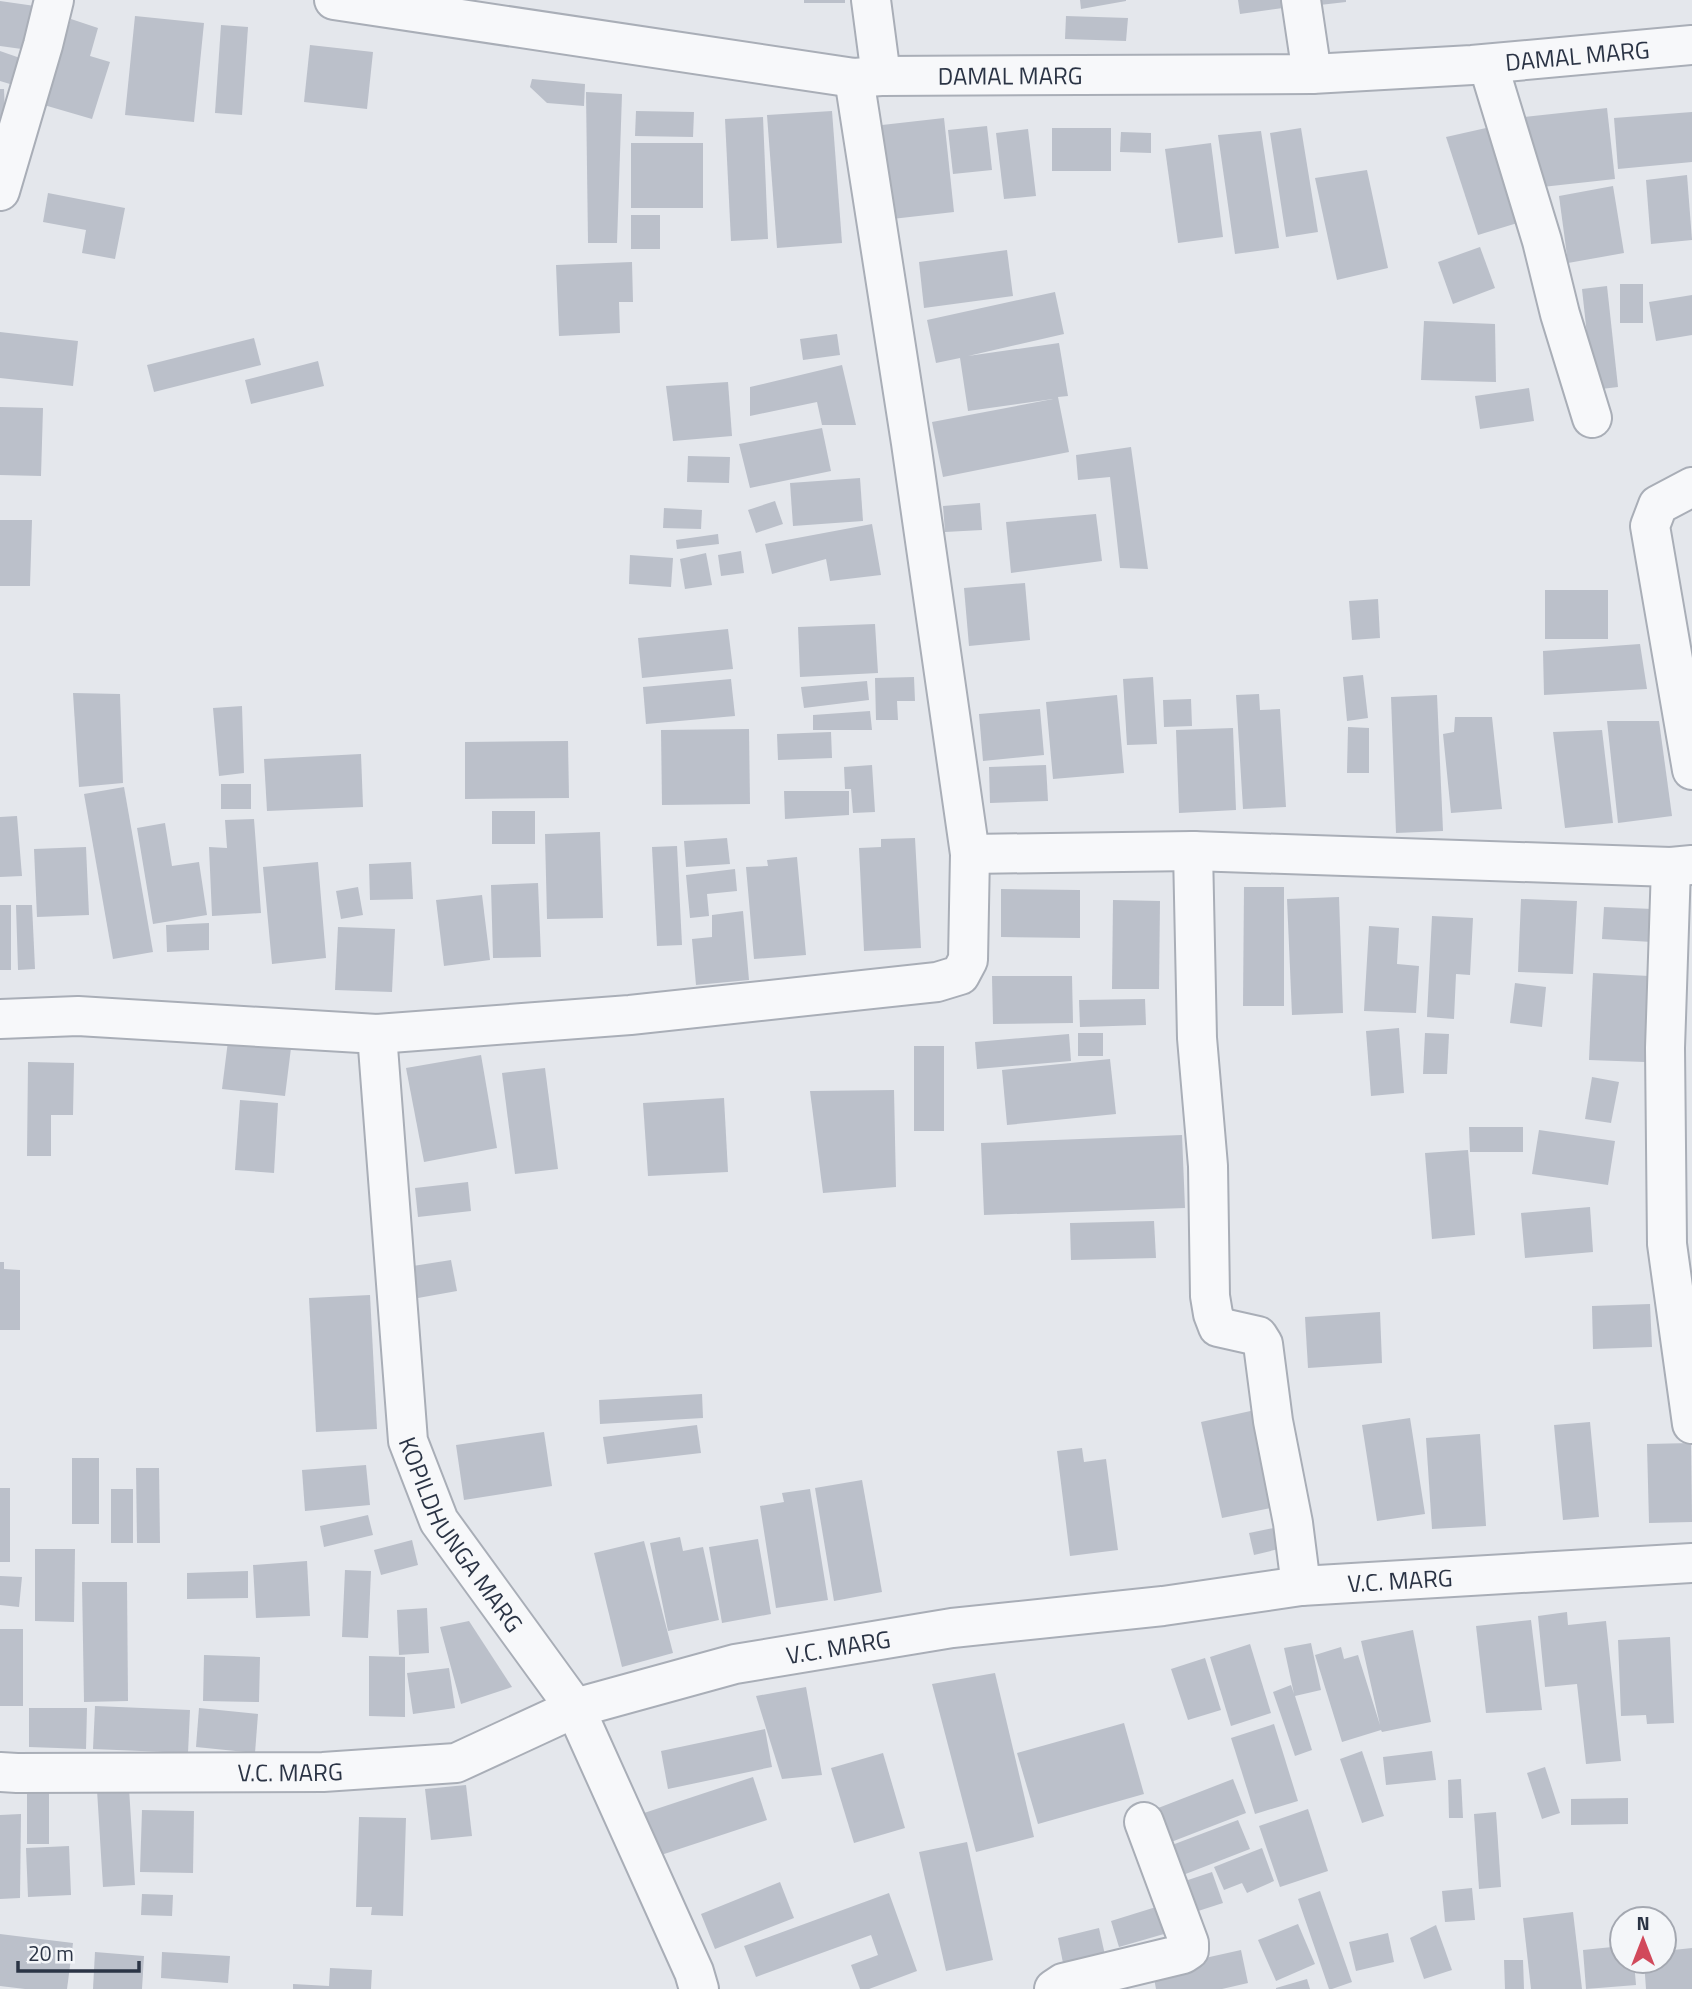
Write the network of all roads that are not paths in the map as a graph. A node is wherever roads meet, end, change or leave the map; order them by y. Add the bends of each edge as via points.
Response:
1 (54, 0) edge
2 (334, 0) edge
3 (871, 0) edge
4 (1301, 0) edge
5 (1692, 45) edge
6 (1488, 64) junction
7 (1312, 74) junction
8 (868, 77) junction
9 (0, 191) edge
10 (1592, 418) dead end
11 (1692, 487) edge
12 (1692, 770) edge
13 (1193, 851) junction
14 (970, 854) junction
15 (1681, 866) edge
16 (0, 1019) edge
17 (377, 1034) junction
18 (1692, 1424) edge
19 (1692, 1563) edge
20 (1301, 1586) junction
21 (575, 1708) junction
22 (0, 1772) edge
23 (1144, 1822) dead end
24 (699, 1989) edge
25 (1054, 1989) edge

1 - 9 street
2 - 8 street, DAMAL MARG
3 - 8 street
4 - 7 street
5 - 6 street, DAMAL MARG
6 - 7 street, DAMAL MARG
6 - 10 street
7 - 8 street, DAMAL MARG
8 - 14 street via 911,443
11 - 12 street via 1658,505 1650,526
13 - 14 street
13 - 15 street
13 - 20 street via 1210,1296 1218,1327 1258,1336 1263,1344
14 - 17 street via 968,960 960,975 937,982 630,1015
15 - 18 street via 1665,1048 1667,1244
16 - 17 street via 78,1016
17 - 21 street, KOPILDHUNGA MARG via 408,1441 439,1521
19 - 20 street, V.C. MARG
20 - 21 street, V.C. MARG via 952,1628 748,1662
21 - 22 street, V.C. MARG via 456,1763 323,1772
21 - 24 street, KOPILDHUNGA MARG
23 - 25 street via 1189,1950

